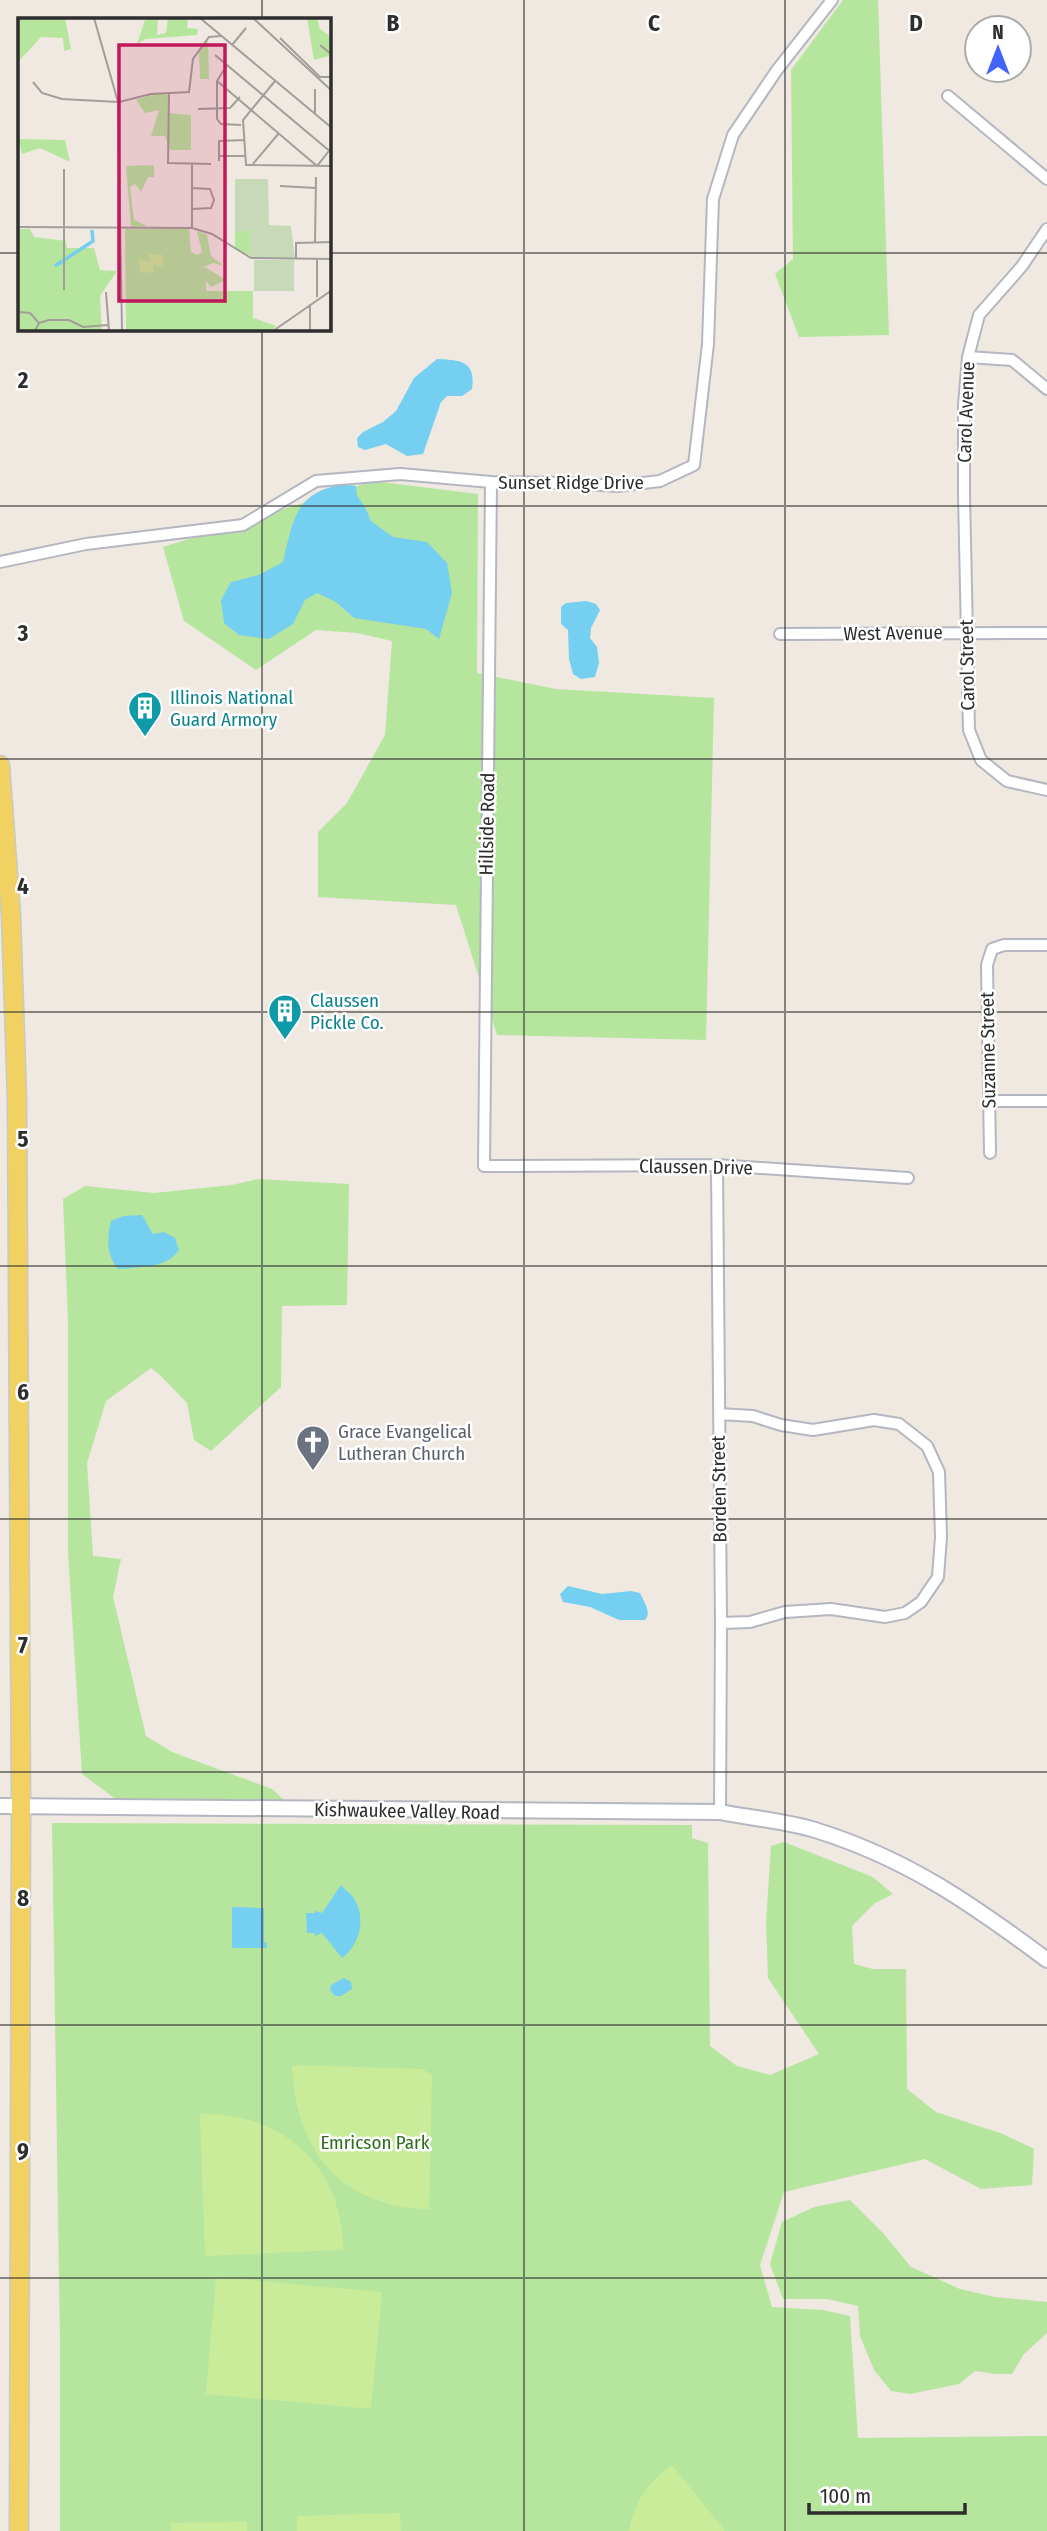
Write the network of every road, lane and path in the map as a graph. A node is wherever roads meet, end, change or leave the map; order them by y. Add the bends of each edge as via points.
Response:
1 (832, 0) edge
2 (948, 96) dead end
3 (1047, 179) edge
4 (1047, 229) edge
5 (968, 357) junction
6 (1047, 389) edge
7 (491, 482) junction
8 (964, 494) joint
9 (0, 562) edge
10 (967, 632) junction
11 (1047, 633) edge
12 (780, 634) dead end
13 (0, 765) edge
14 (1047, 790) edge
15 (1047, 945) edge
16 (989, 1101) junction
17 (1047, 1101) edge
18 (990, 1153) dead end
19 (717, 1165) junction
20 (484, 1167) joint
21 (908, 1178) dead end
22 (719, 1414) junction
23 (721, 1623) junction
24 (0, 1806) edge
25 (21, 1807) junction
26 (720, 1812) junction
27 (1047, 1960) edge
28 (19, 2531) edge

1 - 7 street, Sunset Ridge Drive via 733,135 713,199 708,344 694,465 660,481 618,486
2 - 3 street
4 - 5 street, Carol Avenue via 979,315
5 - 6 street via 1012,360
5 - 8 street, Carol Avenue
7 - 9 street, Sunset Ridge Drive via 400,474 316,481 243,525 86,544
7 - 20 street, Hillside Road
8 - 10 street, Carol Street
10 - 11 street, West Avenue
10 - 12 street, West Avenue
10 - 14 street, Carol Street via 968,730 981,761 1007,781
13 - 25 main road via 17,1100
15 - 16 street, Suzanne Street via 992,949 987,964
16 - 17 street
16 - 18 street, Suzanne Street
19 - 20 street, Claussen Drive
19 - 21 street, Claussen Drive
19 - 22 street, Borden Street
22 - 23 street, Borden Street
22 - 23 street via 753,1416 813,1430 874,1420 899,1424 927,1446 939,1472 941,1537 938,1577 921,1602 905,1613 885,1617 831,1609
23 - 26 street, Borden Street
24 - 25 street, Kishwaukee Valley Road
25 - 26 street, Kishwaukee Valley Road
25 - 28 main road
26 - 27 street, Kishwaukee Valley Road via 813,1829 863,1847 920,1873 971,1904

